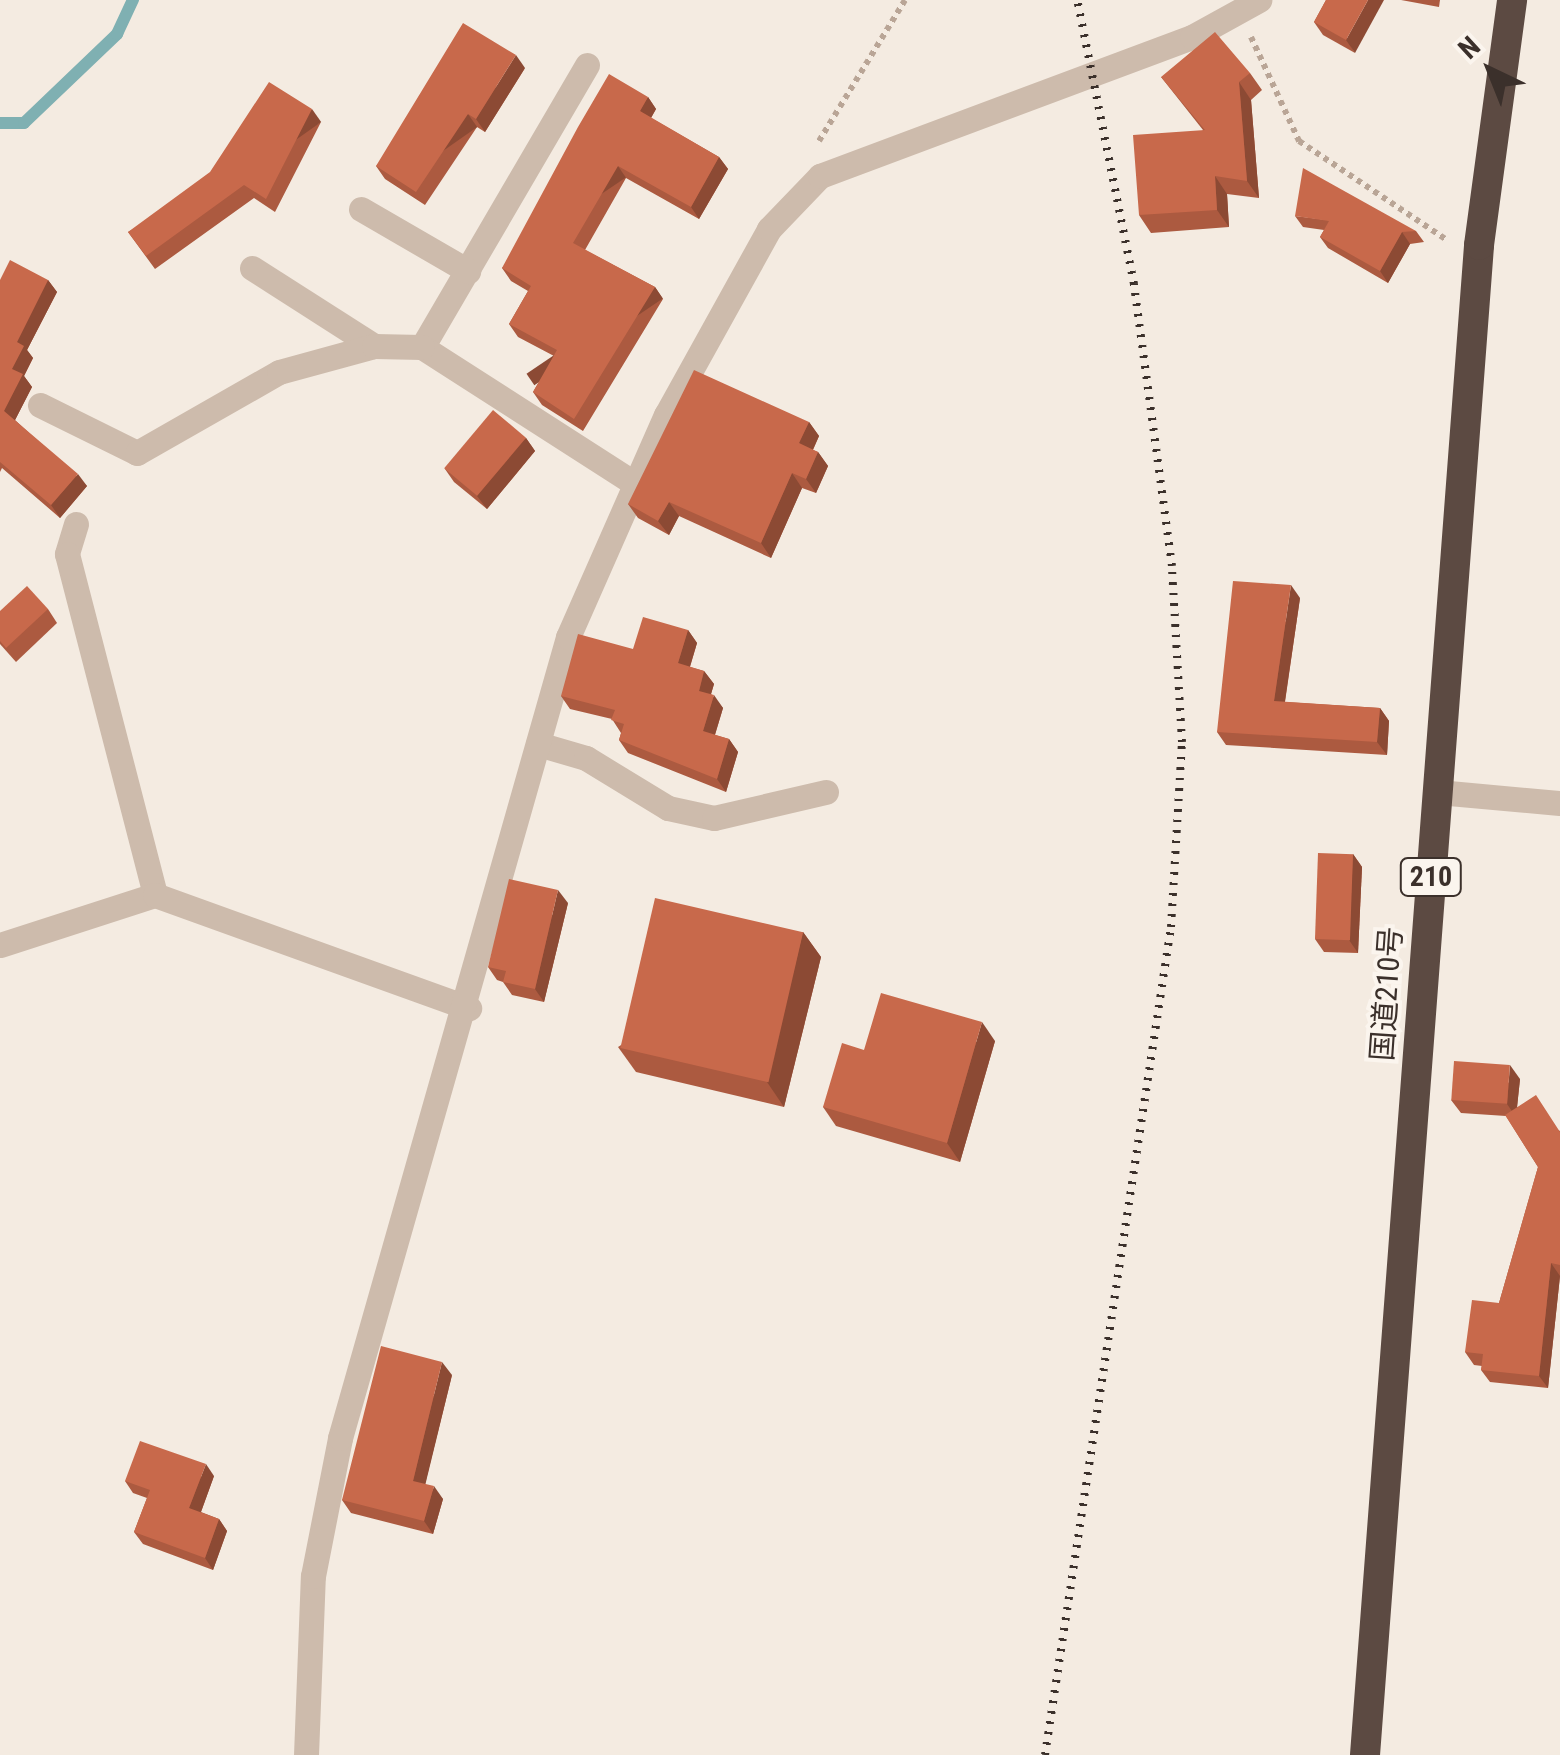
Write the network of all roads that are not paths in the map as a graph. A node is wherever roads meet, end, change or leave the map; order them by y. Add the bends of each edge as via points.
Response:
1 (1512, 0) edge
2 (1250, 7) edge
3 (588, 65) dead end
4 (361, 210) dead end
5 (252, 268) dead end
6 (468, 271) junction
7 (374, 346) junction
8 (422, 347) junction
9 (40, 404) dead end
10 (631, 481) junction
11 (76, 524) dead end
12 (538, 744) junction
13 (826, 792) dead end
14 (1438, 792) junction
15 (1560, 804) edge
16 (154, 895) junction
17 (0, 946) edge
18 (469, 1008) junction
19 (306, 1755) edge
20 (1365, 1755) edge

1 - 14 highway, 国道210号 / 210 via 1479,245
2 - 10 street via 809,185 769,229
3 - 6 street
4 - 6 street
5 - 7 street
6 - 8 street
7 - 8 street
7 - 9 street via 280,372 136,453
8 - 10 street
10 - 12 street via 579,601
11 - 16 street via 67,554
12 - 13 street via 586,758 668,808 714,818
12 - 18 street
14 - 15 street
14 - 20 highway, 国道210号 / 210
16 - 17 street
16 - 18 street
18 - 19 street via 324,1502

